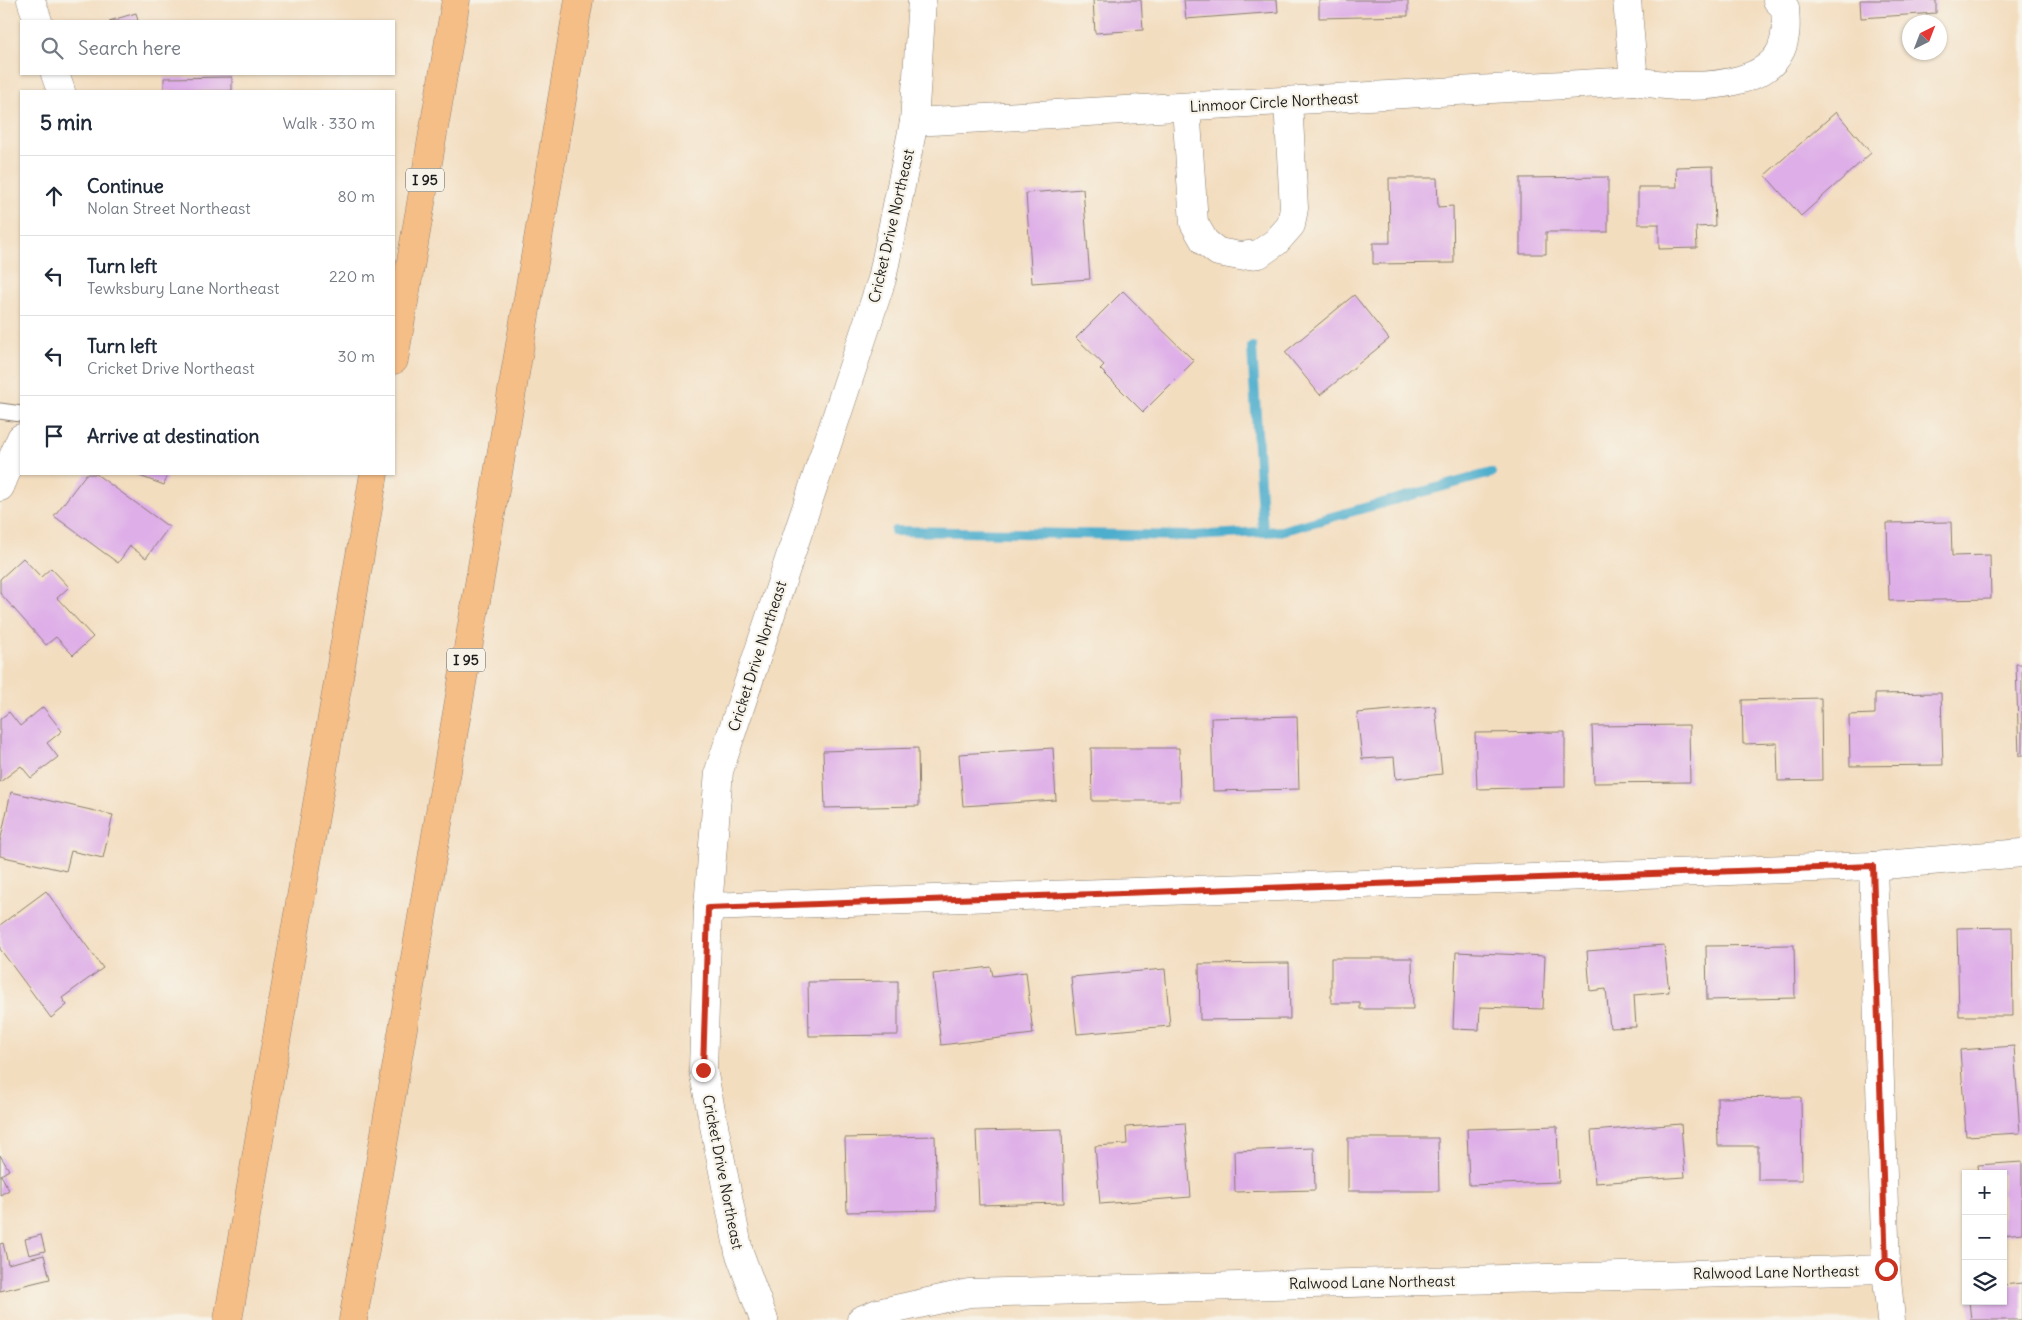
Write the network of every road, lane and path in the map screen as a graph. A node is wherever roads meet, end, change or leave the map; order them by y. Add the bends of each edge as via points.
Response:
1 (31, 0) edge
2 (456, 0) edge
3 (579, 0) edge
4 (922, 0) edge
5 (1627, 0) edge
6 (1777, 0) edge
7 (38, 20) edge
8 (55, 75) edge
9 (1634, 81) junction
10 (61, 90) edge
11 (1288, 101) junction
12 (1186, 107) junction
13 (914, 122) junction
14 (395, 354) edge
15 (0, 411) edge
16 (20, 414) edge
17 (20, 440) edge
18 (374, 475) edge
19 (0, 487) edge
20 (2022, 853) edge
21 (1873, 866) junction
22 (708, 908) junction
23 (1886, 1269) junction
24 (228, 1320) edge
25 (353, 1320) edge
26 (764, 1320) edge
27 (861, 1320) edge
28 (1891, 1320) edge

1 - 7 street
2 - 14 highway, I 95
3 - 25 highway, I 95
4 - 13 street, Cricket Drive Northeast
5 - 9 street
6 - 9 street, Linmoor Circle Northeast via 1785,8 1786,33 1780,52 1764,70 1739,81 1687,86
8 - 10 street
9 - 11 street, Linmoor Circle Northeast
11 - 12 street, Linmoor Circle Northeast
11 - 12 street via 1294,208 1291,225 1276,242 1259,254 1240,256 1218,252 1205,242 1194,223
12 - 13 street, Linmoor Circle Northeast
13 - 22 street, Cricket Drive Northeast via 882,279 719,771
15 - 16 lane
17 - 19 street
18 - 24 highway
20 - 21 street
21 - 22 street
21 - 23 street
22 - 26 street, Cricket Drive Northeast via 703,1070 738,1252
23 - 27 street, Ralwood Lane Northeast via 970,1293 878,1313
23 - 28 street

